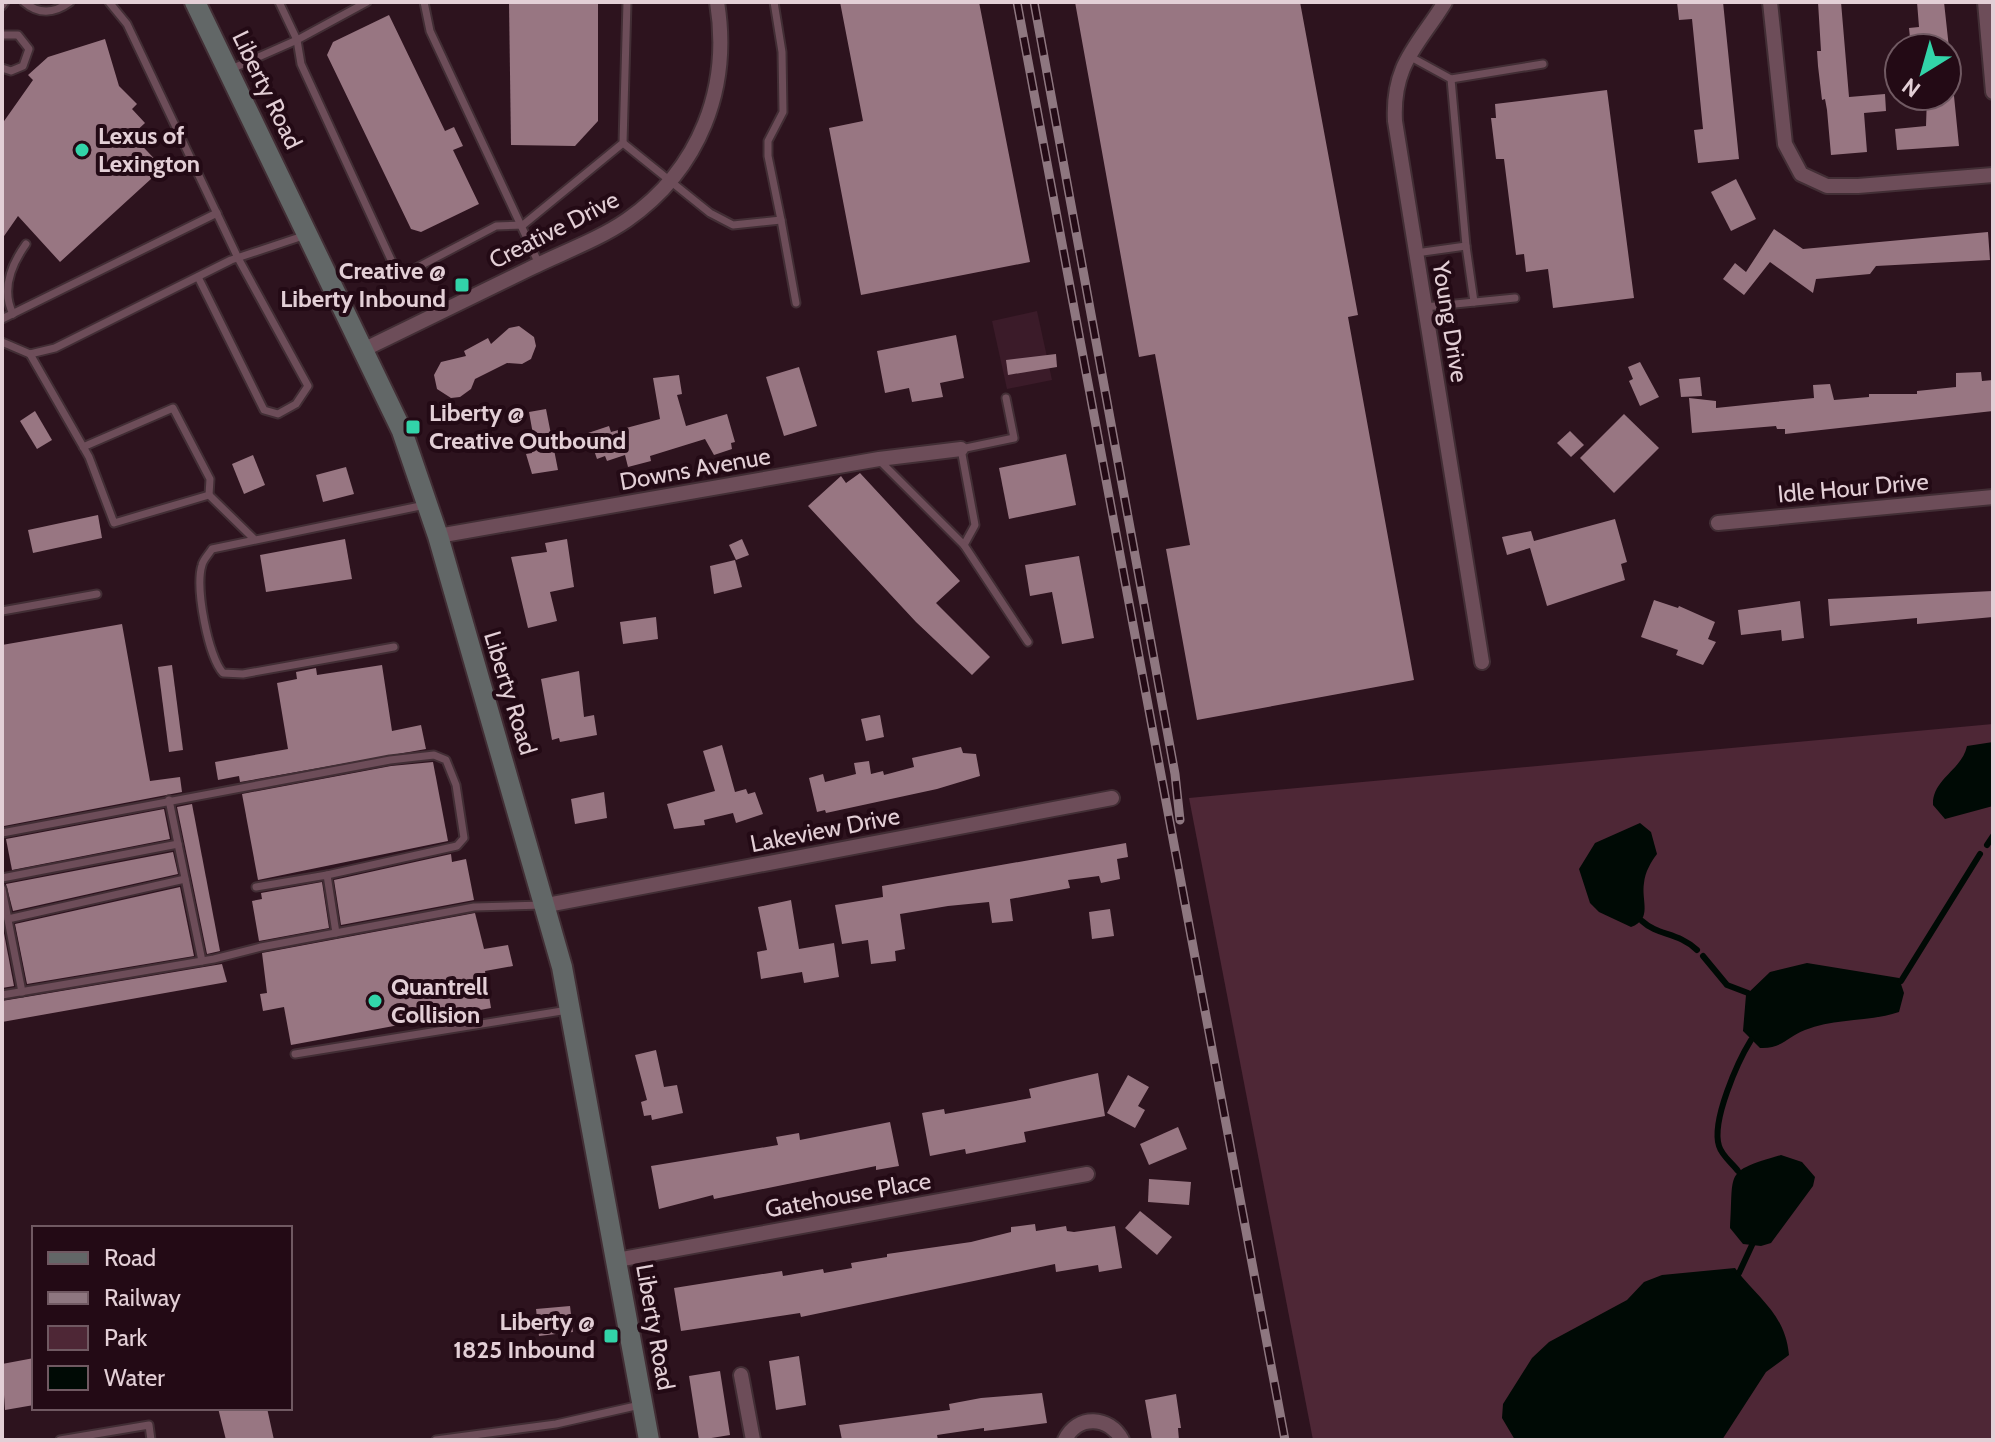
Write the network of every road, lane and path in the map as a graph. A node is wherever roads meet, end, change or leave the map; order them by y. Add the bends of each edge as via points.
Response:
1 (24, 2) edge
2 (70, 2) edge
3 (109, 2) edge
4 (195, 2) edge
5 (279, 2) edge
6 (367, 2) edge
7 (424, 2) edge
8 (627, 2) edge
9 (717, 2) edge
10 (774, 2) edge
11 (1445, 2) edge
12 (1770, 2) edge
13 (1985, 2) edge
14 (2, 35) edge
15 (297, 40) junction
16 (1407, 55) junction
17 (1543, 64) dead end
18 (2, 68) edge
19 (229, 70) junction
20 (1451, 79) junction
21 (1993, 92) edge
22 (623, 143) junction
23 (1993, 175) edge
24 (670, 181) junction
25 (217, 213) junction
26 (781, 220) junction
27 (523, 225) junction
28 (308, 234) junction
29 (26, 244) dead end
30 (1466, 246) junction
31 (1416, 253) junction
32 (238, 258) junction
33 (539, 264) junction
34 (198, 277) junction
35 (1515, 298) dead end
36 (1474, 302) junction
37 (796, 303) dead end
38 (1425, 307) junction
39 (13, 314) junction
40 (2, 319) edge
41 (2, 342) edge
42 (365, 349) junction
43 (30, 354) junction
44 (1006, 398) dead end
45 (83, 447) junction
46 (961, 449) junction
47 (879, 459) junction
48 (209, 495) junction
49 (1993, 497) edge
50 (428, 504) junction
51 (1718, 523) dead end
52 (438, 536) junction
53 (254, 539) junction
54 (964, 545) junction
55 (97, 594) dead end
56 (2, 611) edge
57 (1028, 642) dead end
58 (394, 647) dead end
59 (1482, 662) dead end
60 (1112, 798) dead end
61 (169, 800) junction
62 (2, 833) edge
63 (178, 844) junction
64 (327, 875) junction
65 (2, 878) edge
66 (185, 879) junction
67 (256, 887) dead end
68 (2, 889) edge
69 (547, 905) junction
70 (8, 919) junction
71 (336, 933) junction
72 (202, 961) junction
73 (22, 992) junction
74 (2, 995) edge
75 (570, 1010) junction
76 (295, 1054) dead end
77 (1087, 1174) dead end
78 (617, 1260) junction
79 (741, 1375) dead end
80 (643, 1405) junction
81 (60, 1440) edge
82 (151, 1440) edge
83 (436, 1440) edge
84 (649, 1440) edge
85 (753, 1440) edge
86 (1065, 1440) edge
87 (1122, 1440) edge

1 - 2 lane via 49,12
3 - 25 lane via 127,24
4 - 19 main road, Liberty Road
5 - 15 lane
6 - 15 lane
7 - 27 lane via 430,31
8 - 22 lane
9 - 24 street, Creative Drive via 722,59 716,91 698,142
10 - 26 lane via 783,112 768,141 768,156
11 - 16 street, Young Drive
12 - 23 street via 1785,144 1801,174 1827,186
13 - 21 street
14 - 18 lane via 18,35 29,49 23,66
15 - 19 lane
15 - 27 lane via 301,64 399,277 496,226
16 - 20 lane
16 - 31 street, Young Drive via 1396,83 1394,112
17 - 20 lane
19 - 28 main road, Liberty Road
20 - 30 lane
22 - 24 lane
22 - 27 lane
24 - 26 lane via 733,225
24 - 33 street, Creative Drive via 625,222
25 - 32 lane
25 - 39 lane
26 - 37 lane
27 - 33 lane
28 - 32 lane
28 - 42 main road, Liberty Road
29 - 39 lane via 7,291
30 - 31 lane
30 - 36 lane
31 - 38 street, Young Drive
32 - 34 lane
32 - 34 lane via 308,386 296,404 278,414 264,410
33 - 42 street, Creative Drive
34 - 43 lane via 55,348
35 - 36 lane
36 - 38 lane
38 - 59 street, Young Drive
39 - 40 lane
41 - 43 lane
42 - 50 main road, Liberty Road
43 - 45 lane
44 - 46 lane via 1014,438
45 - 48 lane via 114,523
45 - 48 lane via 173,408 210,479
46 - 47 street, Downs Avenue
46 - 54 lane via 975,525
47 - 52 street, Downs Avenue
47 - 54 lane
48 - 53 lane
49 - 51 street, Idle Hour Drive
50 - 52 main road, Liberty Road
50 - 53 lane
52 - 69 main road, Liberty Road
53 - 58 lane via 212,549 202,564 201,595 213,662 223,673
54 - 57 lane
55 - 56 lane
60 - 69 street, Lakeview Drive
61 - 62 lane
61 - 63 lane
61 - 64 lane via 390,760 434,755 446,760 456,785 464,838 457,846
63 - 65 lane
63 - 66 lane
64 - 67 lane
64 - 71 lane
66 - 70 lane
66 - 72 lane
68 - 70 lane
69 - 71 lane via 474,907
69 - 75 main road, Liberty Road
70 - 73 lane
71 - 72 lane
72 - 73 lane
73 - 74 lane
75 - 76 lane
75 - 78 main road, Liberty Road
77 - 78 street, Gatehouse Place
78 - 80 main road, Liberty Road
79 - 85 street
80 - 83 lane via 556,1424
80 - 84 main road, Liberty Road
81 - 82 lane via 149,1425
86 - 87 street via 1075,1427 1093,1421 1112,1426

